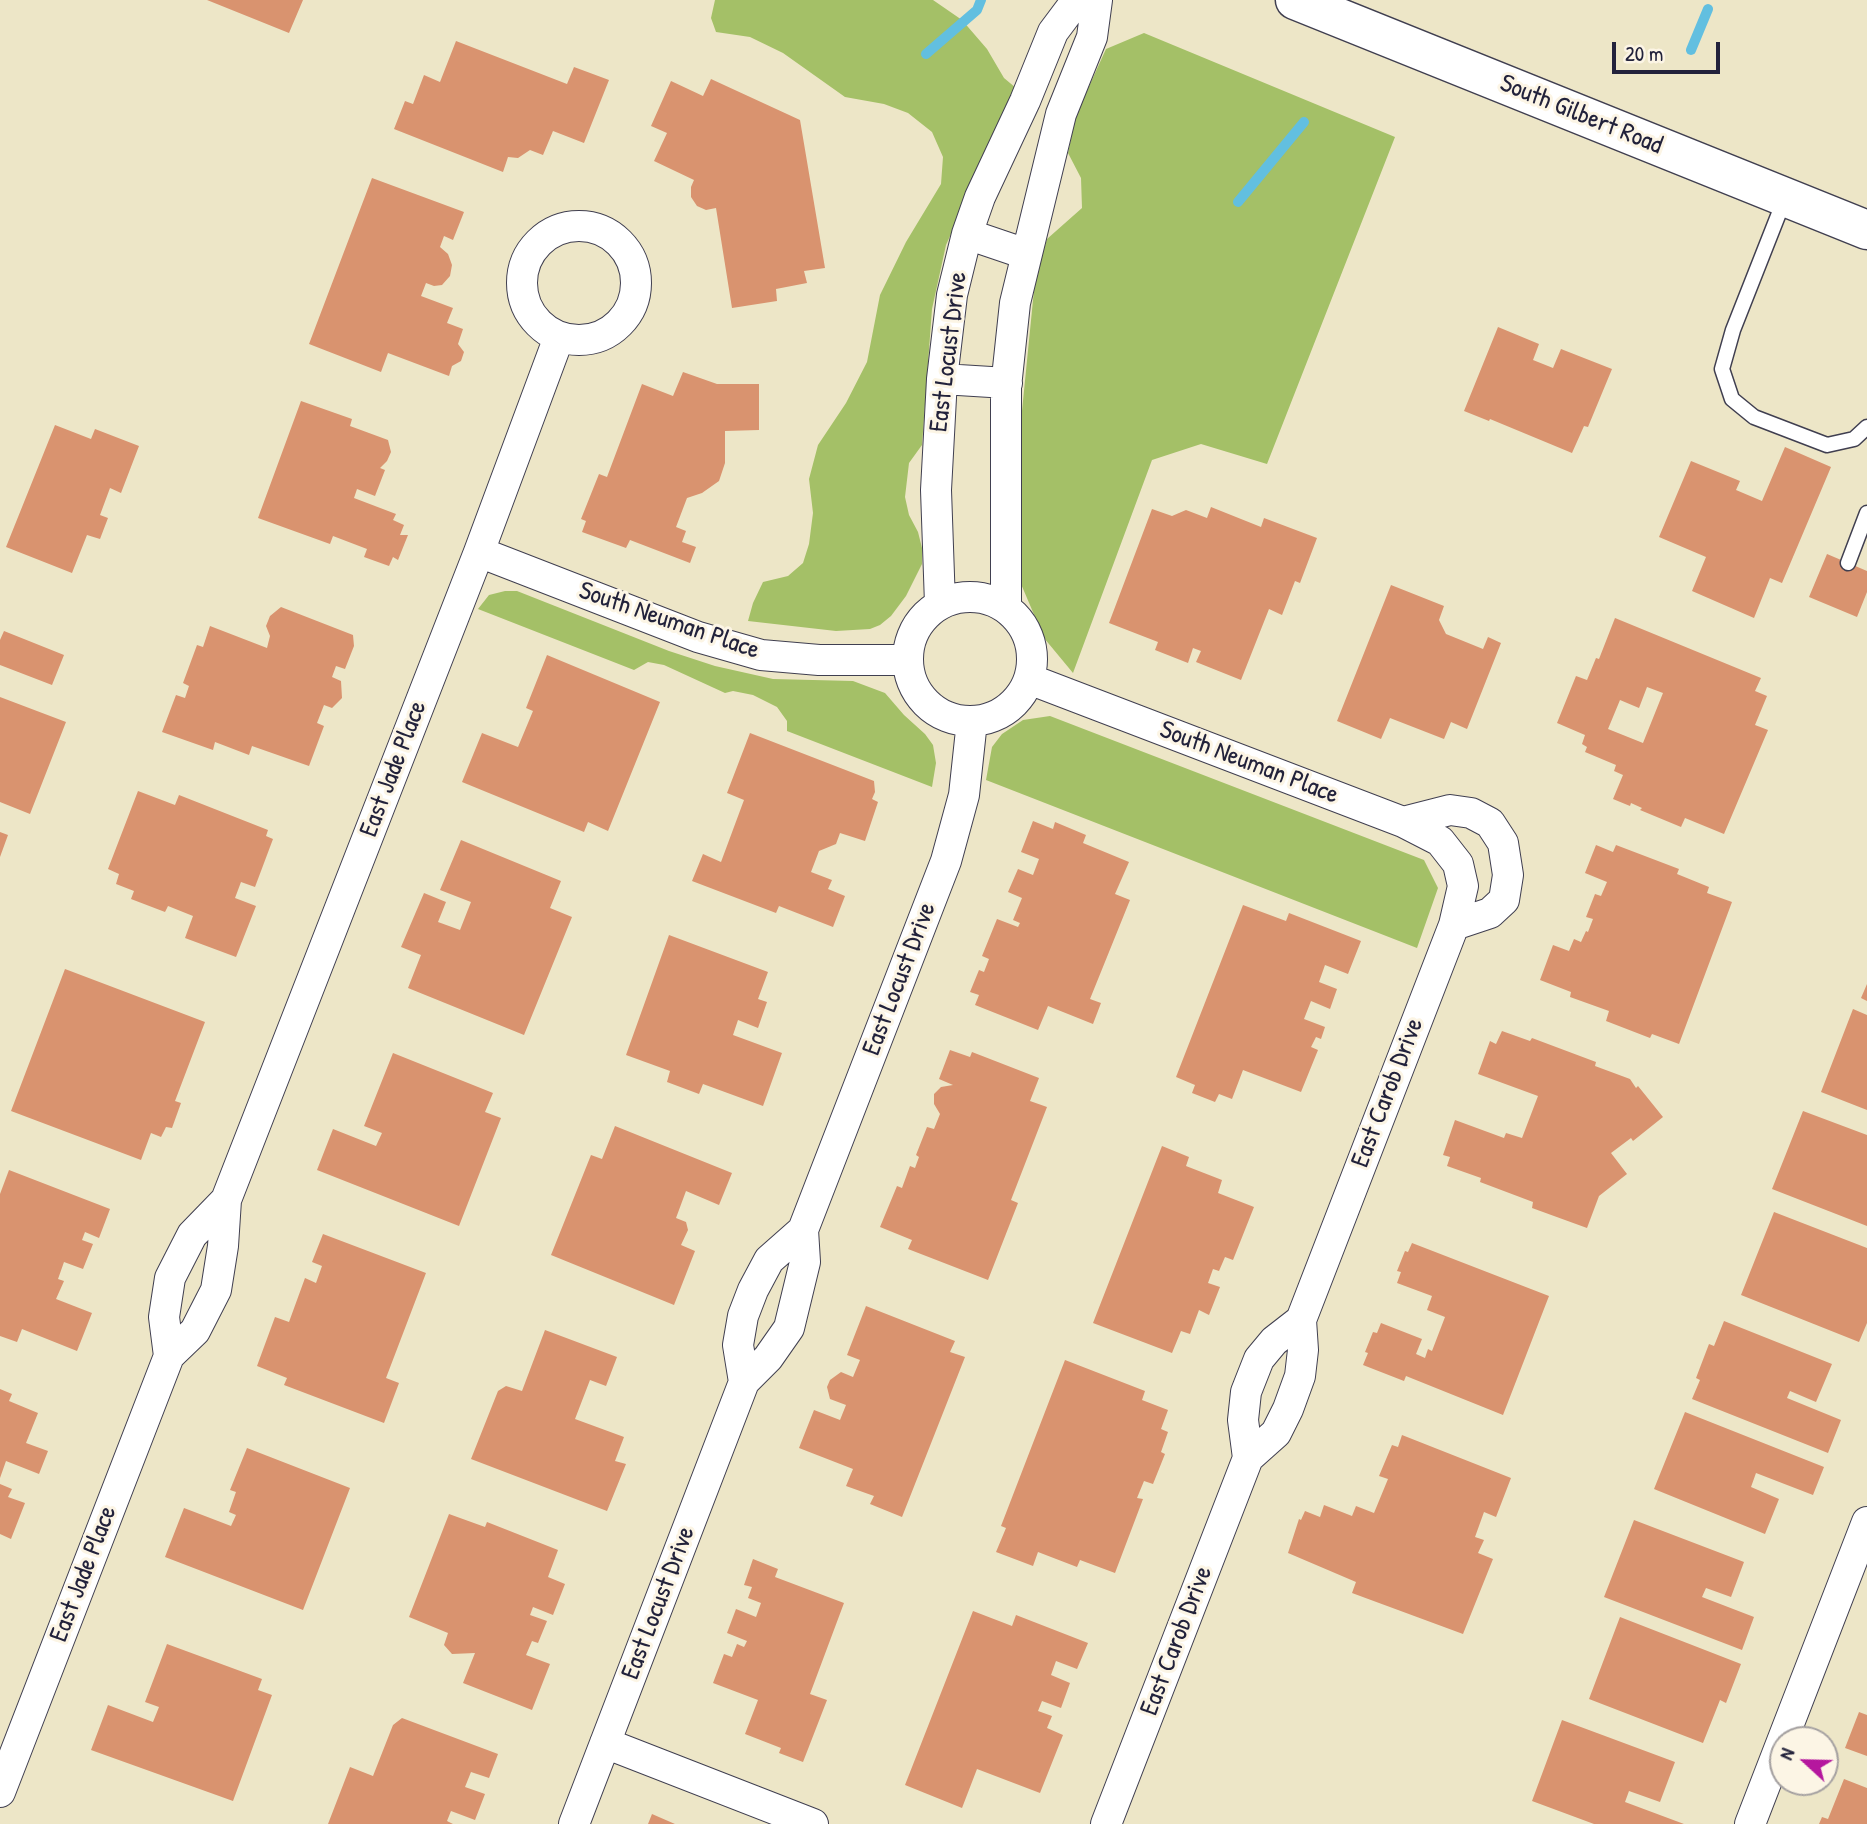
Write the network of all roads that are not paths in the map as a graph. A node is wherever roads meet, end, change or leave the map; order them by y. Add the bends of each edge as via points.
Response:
1 (1077, 0) edge
2 (1097, 0) edge
3 (1295, 0) edge
4 (1043, 108) junction
5 (1786, 197) junction
6 (1867, 230) edge
7 (967, 234) junction
8 (1026, 254) junction
9 (559, 337) dead end
10 (942, 379) junction
11 (1007, 383) junction
12 (1865, 432) edge
13 (1867, 513) edge
14 (479, 552) junction
15 (1848, 563) dead end
16 (940, 604) junction
17 (1006, 607) junction
18 (908, 660) junction
19 (1029, 679) junction
20 (972, 721) junction
21 (1403, 822) junction
22 (1458, 864) joint
23 (1454, 925) junction
24 (226, 1200) junction
25 (803, 1230) junction
26 (1301, 1320) junction
27 (169, 1356) junction
28 (744, 1382) junction
29 (1248, 1458) junction
30 (1867, 1522) edge
31 (605, 1744) junction
32 (0, 1793) edge
33 (574, 1824) edge
34 (813, 1824) edge
35 (1106, 1824) edge
36 (1750, 1824) edge

1 - 4 street, East Locust Drive via 1053,32
2 - 4 street, East Locust Drive via 1092,37
3 - 5 main road, South Gilbert Road
4 - 7 street, East Locust Drive via 980,197
4 - 8 street, East Locust Drive
5 - 6 main road, South Gilbert Road
5 - 12 lane via 1722,369 1731,399 1754,417 1827,444
7 - 8 street
7 - 10 street, East Locust Drive via 951,295
8 - 11 street, East Locust Drive via 1015,303
9 - 14 street, East Jade Place
10 - 11 street
10 - 16 street, East Locust Drive via 936,490
11 - 17 street, East Locust Drive
13 - 15 lane
14 - 18 street, South Neuman Place via 698,637 761,654 819,660
14 - 24 street, East Jade Place
16 - 17 street via 973,596
16 - 18 street via 916,628
17 - 19 street via 1029,639 1033,659
18 - 20 street via 911,680 921,697 952,719
19 - 20 street via 1021,696 1007,709
19 - 21 street, South Neuman Place
20 - 25 street, East Locust Drive via 964,795 946,860
21 - 22 street, South Neuman Place via 1440,841
21 - 23 street via 1450,810 1471,813 1490,823 1503,843 1508,875 1504,900 1490,914
22 - 23 street, East Carob Drive via 1463,886
23 - 26 street, East Carob Drive
24 - 27 street, East Jade Place via 216,1290 195,1331
24 - 27 street, East Jade Place via 192,1235 170,1278 163,1317
25 - 28 street, East Locust Drive via 806,1262 789,1328 768,1359
25 - 28 street, East Locust Drive via 769,1260 753,1290 738,1345
26 - 29 street, East Carob Drive via 1300,1376 1288,1409 1276,1433
26 - 29 street, East Carob Drive via 1258,1359 1246,1392 1243,1420
27 - 32 street, East Jade Place
28 - 31 street, East Locust Drive
29 - 35 street, East Carob Drive
30 - 36 street
31 - 33 street, East Locust Drive
31 - 34 street

